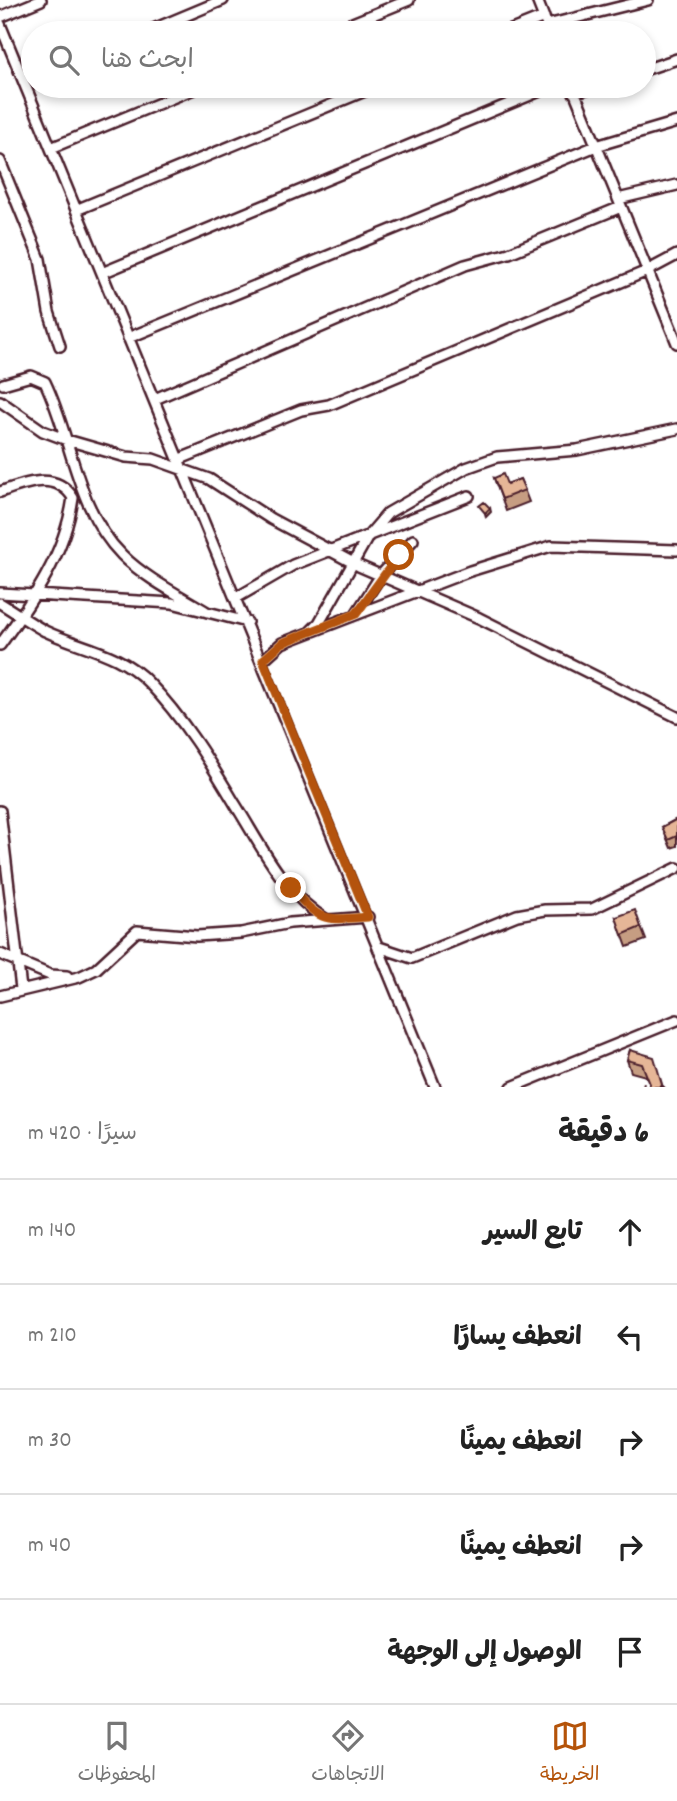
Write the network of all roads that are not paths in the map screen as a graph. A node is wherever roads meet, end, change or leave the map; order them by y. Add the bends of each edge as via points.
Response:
1 (41, 0) edge
2 (223, 0) edge
3 (409, 0) edge
4 (537, 0) edge
5 (648, 0) edge
6 (0, 17) edge
7 (173, 21) edge
8 (357, 21) edge
9 (545, 21) edge
10 (563, 21) edge
11 (0, 24) edge
12 (677, 59) edge
13 (21, 66) edge
14 (656, 66) edge
15 (34, 98) edge
16 (172, 98) edge
17 (348, 98) edge
18 (523, 98) edge
19 (577, 98) edge
20 (677, 122) edge
21 (596, 146) junction
22 (51, 148) junction
23 (0, 161) edge
24 (677, 185) edge
25 (620, 203) junction
26 (76, 210) junction
27 (677, 255) edge
28 (648, 271) junction
29 (102, 273) junction
30 (673, 320) edge
31 (128, 338) junction
32 (677, 342) edge
33 (60, 346) dead end
34 (3, 384) dead end
35 (155, 400) junction
36 (0, 401) edge
37 (677, 429) edge
38 (67, 440) junction
39 (182, 463) junction
40 (0, 492) edge
41 (469, 496) dead end
42 (369, 535) junction
43 (413, 540) dead end
44 (677, 550) edge
45 (330, 551) junction
46 (352, 563) junction
47 (381, 575) junction
48 (417, 591) junction
49 (0, 593) edge
50 (34, 596) junction
51 (236, 598) junction
52 (0, 603) edge
53 (207, 612) junction
54 (356, 614) junction
55 (22, 616) junction
56 (247, 622) junction
57 (310, 632) junction
58 (0, 645) edge
59 (263, 660) junction
60 (677, 717) edge
61 (0, 811) edge
62 (677, 868) edge
63 (368, 917) junction
64 (327, 920) junction
65 (379, 947) junction
66 (0, 954) edge
67 (19, 963) junction
68 (79, 977) junction
69 (21, 989) junction
70 (2, 996) edge
71 (677, 1020) edge
72 (435, 1087) edge
73 (512, 1087) edge

1 - 6 street
2 - 7 street
3 - 8 street
4 - 9 street
5 - 10 street
11 - 13 street
12 - 14 street
15 - 22 street
16 - 22 street
17 - 26 street
18 - 29 street
19 - 21 street
20 - 21 street
21 - 25 street
21 - 31 street
22 - 26 street
23 - 33 street via 40,259
24 - 25 street
25 - 28 street
25 - 35 street
26 - 29 street
27 - 28 street
28 - 30 street
28 - 39 street via 329,405 301,410
29 - 31 street
30 - 32 street
31 - 35 street
34 - 38 street via 31,376 46,382
35 - 39 street
36 - 38 street via 43,431
37 - 42 street via 577,450 497,457 466,468 388,513
38 - 39 street via 126,457
38 - 53 street via 77,475 109,539 137,568
39 - 45 street
39 - 51 street
40 - 50 street via 32,481 48,481 73,498 52,568
41 - 42 street
42 - 45 street
42 - 46 street
43 - 47 street
44 - 48 street via 551,546
45 - 46 street
45 - 51 street via 293,565
46 - 47 street
46 - 57 street
47 - 48 street
47 - 54 street
48 - 54 street
48 - 60 street
49 - 50 street
50 - 53 street via 172,603
50 - 55 street
51 - 56 street
52 - 55 street
53 - 56 street
54 - 57 street
55 - 58 street
55 - 64 street via 67,640 102,651 147,681 219,778 260,849 310,910
56 - 59 street
57 - 59 street via 282,643
59 - 63 street
61 - 67 street
62 - 65 street via 593,909 517,915 412,958
63 - 64 street
63 - 65 street
64 - 68 street via 197,936 137,931 96,969
65 - 72 street
66 - 67 street
67 - 68 street via 50,975
67 - 69 street
68 - 69 street
69 - 70 street
71 - 73 street

